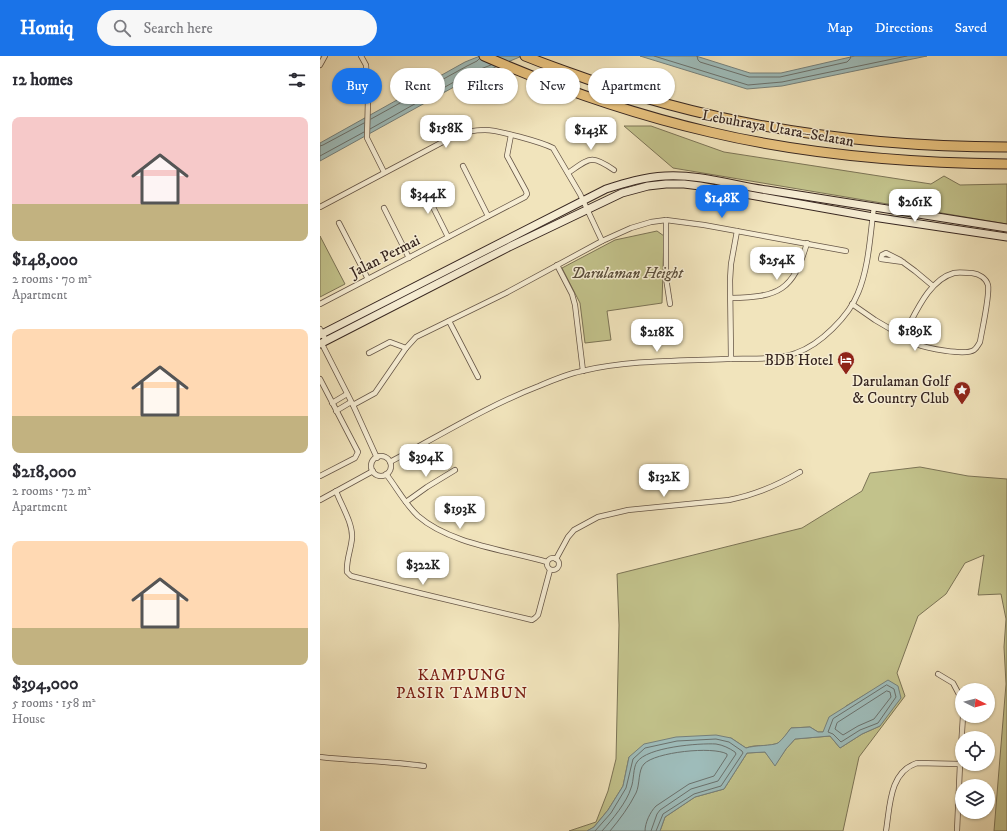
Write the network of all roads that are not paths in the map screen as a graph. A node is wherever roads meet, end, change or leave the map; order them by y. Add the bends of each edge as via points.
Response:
1 (325, 56) edge
2 (361, 56) edge
3 (484, 56) edge
4 (527, 57) edge
5 (320, 65) edge
6 (511, 135) junction
7 (1007, 147) edge
8 (1007, 164) edge
9 (463, 166) dead end
10 (614, 170) dead end
11 (384, 172) junction
12 (568, 173) junction
13 (422, 185) dead end
14 (583, 201) junction
15 (874, 206) junction
16 (320, 207) edge
17 (384, 208) dead end
18 (586, 209) junction
19 (488, 216) junction
20 (873, 218) junction
21 (666, 220) junction
22 (339, 223) dead end
23 (1007, 228) edge
24 (737, 231) junction
25 (448, 237) junction
26 (1007, 237) edge
27 (602, 241) junction
28 (807, 243) junction
29 (846, 251) dead end
30 (409, 258) junction
31 (903, 262) dead end
32 (557, 265) junction
33 (368, 279) junction
34 (933, 286) junction
35 (731, 298) junction
36 (320, 304) edge
37 (670, 304) dead end
38 (852, 304) junction
39 (449, 320) junction
40 (903, 336) junction
41 (321, 338) edge
42 (406, 348) junction
43 (369, 354) dead end
44 (731, 359) junction
45 (583, 371) junction
46 (478, 377) dead end
47 (320, 379) edge
48 (347, 394) junction
49 (332, 403) junction
50 (352, 404) junction
51 (336, 410) junction
52 (377, 458) junction
53 (390, 462) junction
54 (455, 470) dead end
55 (373, 471) junction
56 (800, 472) dead end
57 (386, 474) junction
58 (320, 476) edge
59 (336, 491) junction
60 (320, 500) edge
61 (406, 502) junction
62 (556, 559) junction
63 (547, 562) junction
64 (550, 570) junction
65 (938, 674) dead end
66 (955, 685) edge
67 (320, 757) edge
68 (955, 764) edge
69 (424, 766) dead end
70 (960, 771) edge
71 (886, 831) edge
72 (957, 831) edge

1 - 5 street
2 - 11 street via 366,65 369,107 367,138
3 - 8 highway, Lebuhraya Utara–Selatan via 594,99 735,138 833,154 948,163
4 - 7 highway, Lebuhraya Utara–Selatan via 641,97 749,124 854,139 921,145
6 - 11 street via 487,130 459,134
6 - 12 street via 553,148
6 - 19 street, Jalan Permai via 507,156 527,194
9 - 19 street
10 - 12 street via 601,161 592,159
11 - 16 street
12 - 14 street
13 - 25 street
14 - 15 street via 627,182 665,176 702,178
14 - 18 street
14 - 41 street
15 - 20 street
15 - 23 street
17 - 30 street
18 - 20 street via 622,193 648,186 684,184
18 - 27 street
18 - 41 street
19 - 25 street, Jalan Permai
20 - 26 street
20 - 38 street via 862,284
21 - 24 street
21 - 27 street via 631,228
21 - 37 street via 666,278
22 - 33 street
24 - 28 street
24 - 35 street via 731,264
25 - 30 street, Jalan Permai
27 - 32 street
28 - 29 street
28 - 35 street via 799,267 784,286 765,296
30 - 33 street, Jalan Permai
31 - 34 street
32 - 39 street
32 - 45 street via 575,305
33 - 36 street, Jalan Permai
34 - 40 street
34 - 40 street via 956,273 976,274 987,282 988,292 978,345 972,351 949,351 921,346
35 - 44 street
38 - 40 street
38 - 44 street via 827,334 799,353 777,358
39 - 42 street via 416,337
39 - 46 street
41 - 48 street
42 - 43 street via 390,342
42 - 50 street via 375,393
44 - 45 street via 646,361
45 - 53 street via 566,375 500,402
47 - 49 street
48 - 49 street
48 - 50 street
49 - 51 street
50 - 51 street
50 - 52 street
51 - 58 street via 357,449 357,455
52 - 53 street via 386,458
52 - 55 street via 372,462
53 - 57 street via 390,470
54 - 61 street
55 - 57 street via 380,476
55 - 59 street
56 - 62 street via 780,484 729,500 628,510 598,517 574,530
57 - 61 street
59 - 60 street
59 - 64 street via 352,531 346,564 347,572 351,576 532,620 538,614
61 - 63 street via 423,520 446,534 481,546
62 - 63 street via 552,558
62 - 64 street via 558,568
63 - 64 street
65 - 66 street
67 - 69 street
68 - 71 street via 921,763 911,765 903,771 892,792
70 - 72 street

